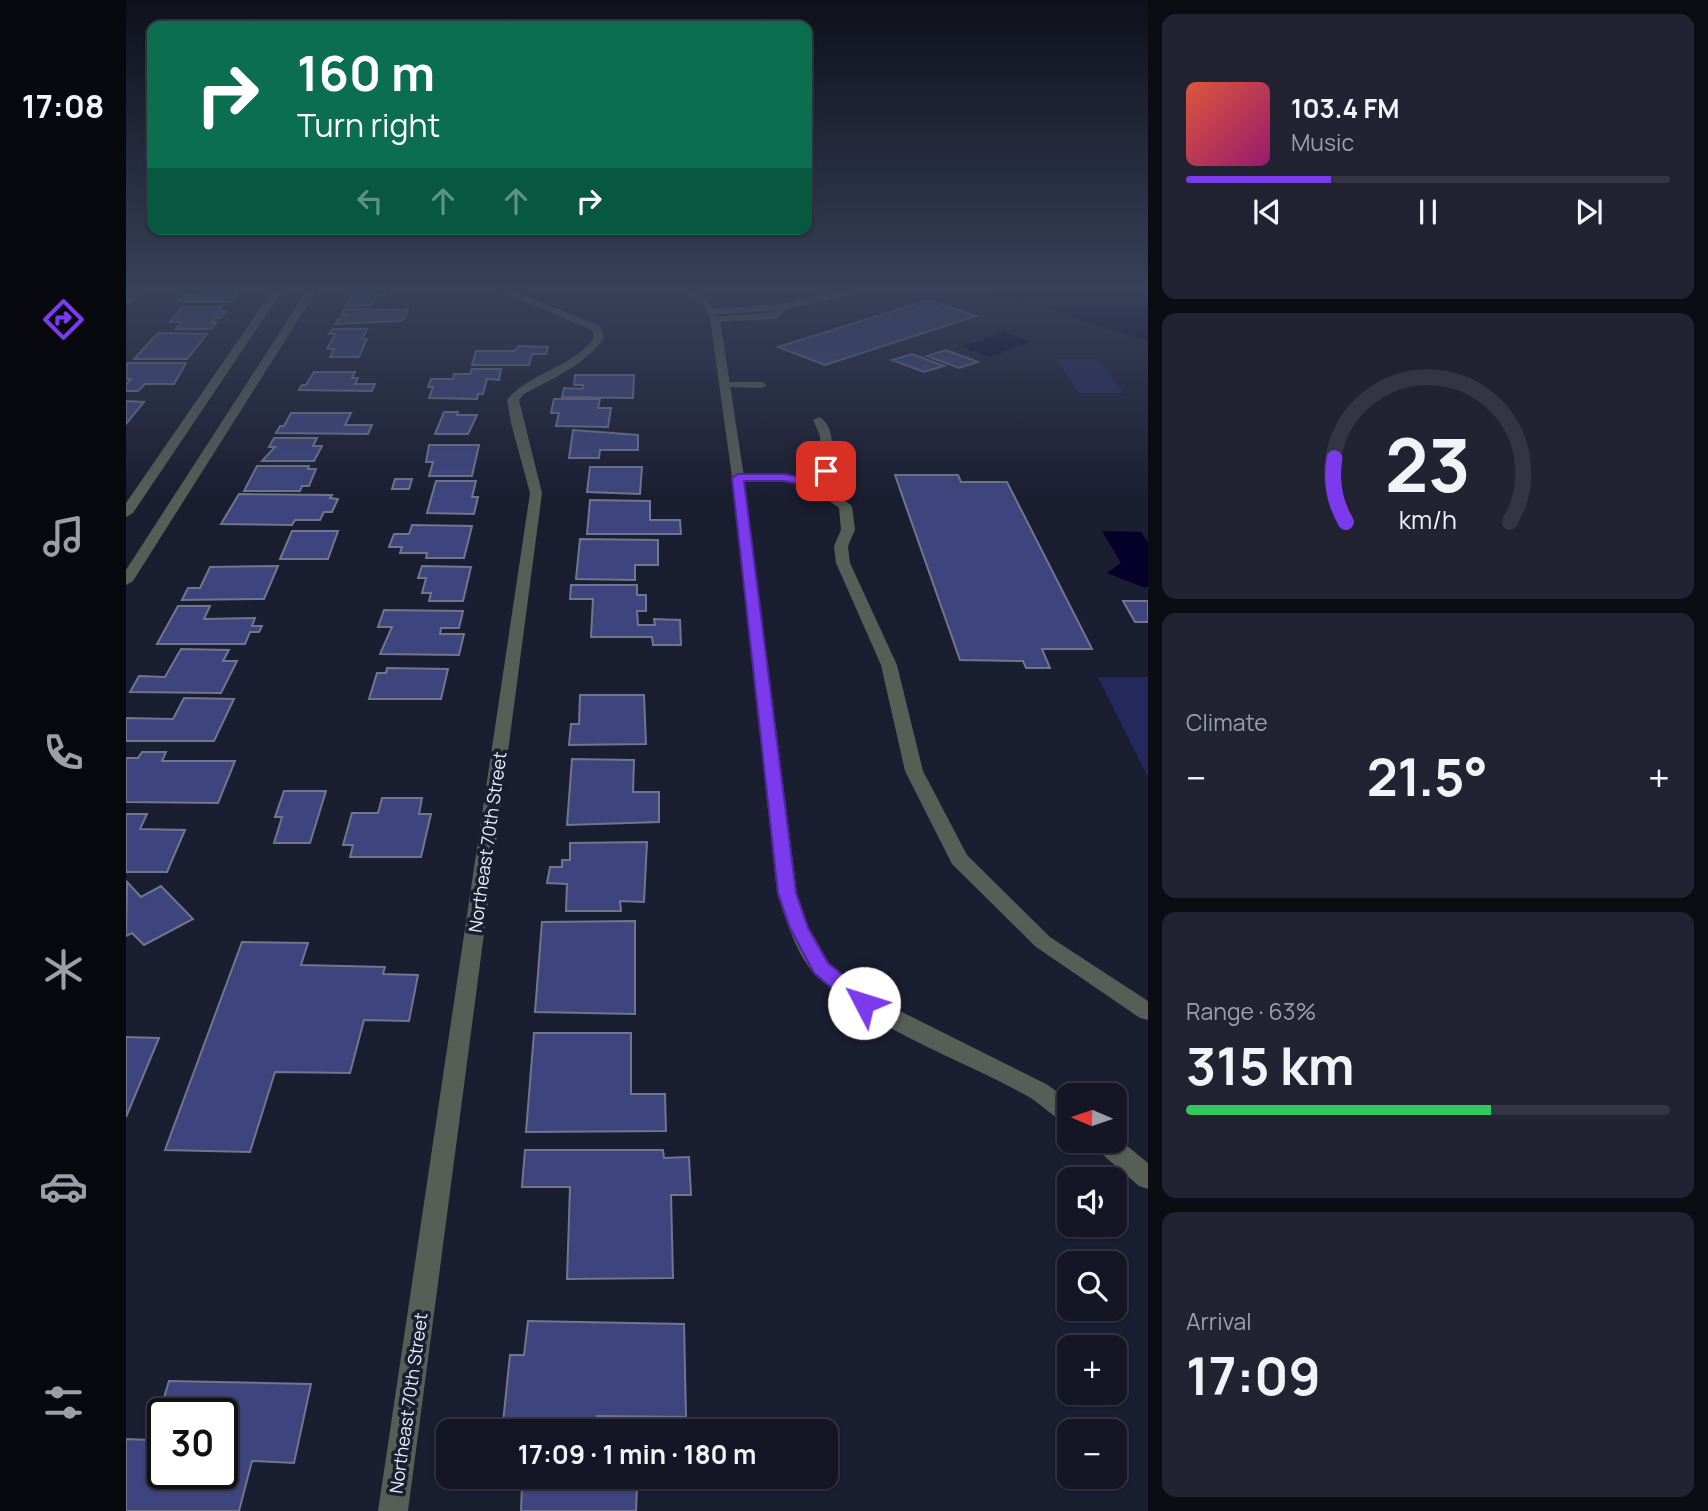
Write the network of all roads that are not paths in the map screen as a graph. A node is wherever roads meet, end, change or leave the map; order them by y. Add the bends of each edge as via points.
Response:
1 (232, 358) edge
2 (269, 358) edge
3 (580, 358) edge
4 (720, 358) edge
5 (724, 384) junction
6 (762, 385) dead end
7 (819, 420) dead end
8 (738, 478) junction
9 (813, 483) junction
10 (126, 513) edge
11 (126, 581) edge
12 (1148, 1012) edge
13 (1057, 1105) edge
14 (1118, 1153) edge
15 (1148, 1178) edge
16 (393, 1511) edge

1 - 10 street
2 - 11 street
3 - 16 street, Northeast 70th Street via 513,400 513,416 536,493
4 - 5 street
5 - 6 street
5 - 8 street
7 - 9 street via 825,436 826,471
8 - 9 street
8 - 13 street via 787,893 799,928 821,968 864,1003
9 - 12 street via 845,506 848,530 841,546 843,564 889,665 914,771 959,859 1043,942
14 - 15 street

